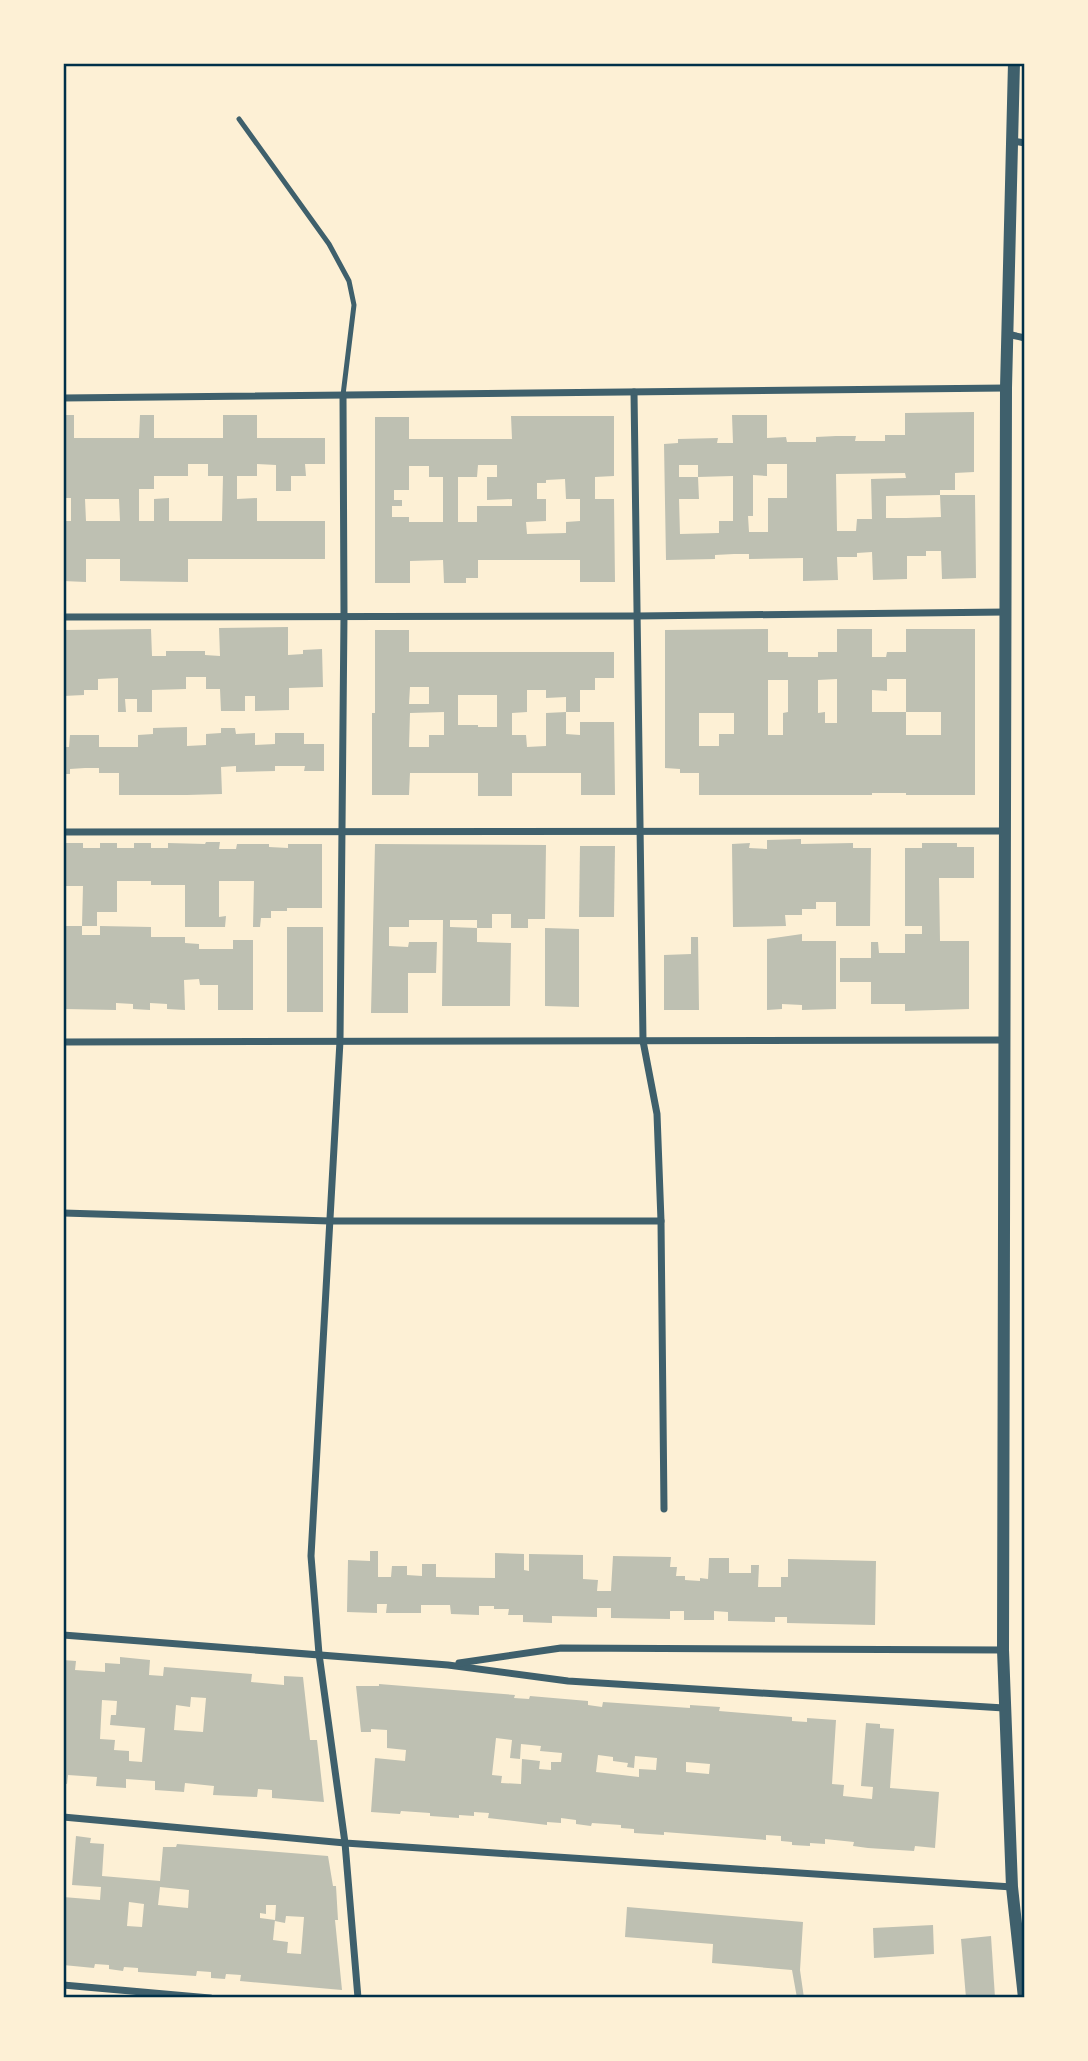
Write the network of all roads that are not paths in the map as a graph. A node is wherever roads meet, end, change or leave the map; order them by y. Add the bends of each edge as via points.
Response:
1 (1014, 63) edge
2 (239, 119) dead end
3 (1019, 142) edge
4 (1007, 334) junction
5 (1025, 338) edge
6 (1006, 388) junction
7 (634, 392) junction
8 (343, 395) junction
9 (63, 398) edge
10 (1006, 612) junction
11 (344, 615) junction
12 (637, 616) junction
13 (63, 617) edge
14 (1006, 831) junction
15 (63, 832) edge
16 (343, 832) junction
17 (640, 832) junction
18 (1005, 1040) junction
19 (340, 1041) junction
20 (643, 1041) junction
21 (63, 1042) edge
22 (63, 1213) edge
23 (330, 1221) junction
24 (661, 1221) junction
25 (664, 1509) dead end
26 (63, 1635) edge
27 (1003, 1650) junction
28 (319, 1654) junction
29 (447, 1665) junction
30 (1004, 1708) junction
31 (63, 1817) edge
32 (345, 1843) junction
33 (1012, 1887) junction
34 (63, 1986) edge
35 (210, 1998) edge
36 (358, 1998) edge
37 (1024, 1998) edge

1 - 3 street
2 - 8 lane via 329,244 349,281 354,305
3 - 4 street
4 - 5 street
4 - 6 street
6 - 7 street
6 - 10 street
7 - 8 street
7 - 12 street
8 - 9 street
8 - 11 street
10 - 12 street
10 - 14 street
11 - 12 street
11 - 13 street
11 - 16 street
12 - 17 street
14 - 17 street
14 - 18 street
15 - 16 street
16 - 17 street
16 - 19 street
17 - 20 street
18 - 20 street
18 - 27 street
19 - 20 street
19 - 21 street
19 - 23 street
20 - 24 street via 657,1114
22 - 23 street
23 - 24 street
23 - 28 street via 311,1556
24 - 25 street
26 - 28 street
27 - 29 street via 561,1648
27 - 30 street
28 - 29 street
28 - 32 street
29 - 30 street via 568,1681
30 - 33 street
31 - 32 street
32 - 33 street
32 - 36 street
33 - 37 street
34 - 35 street

